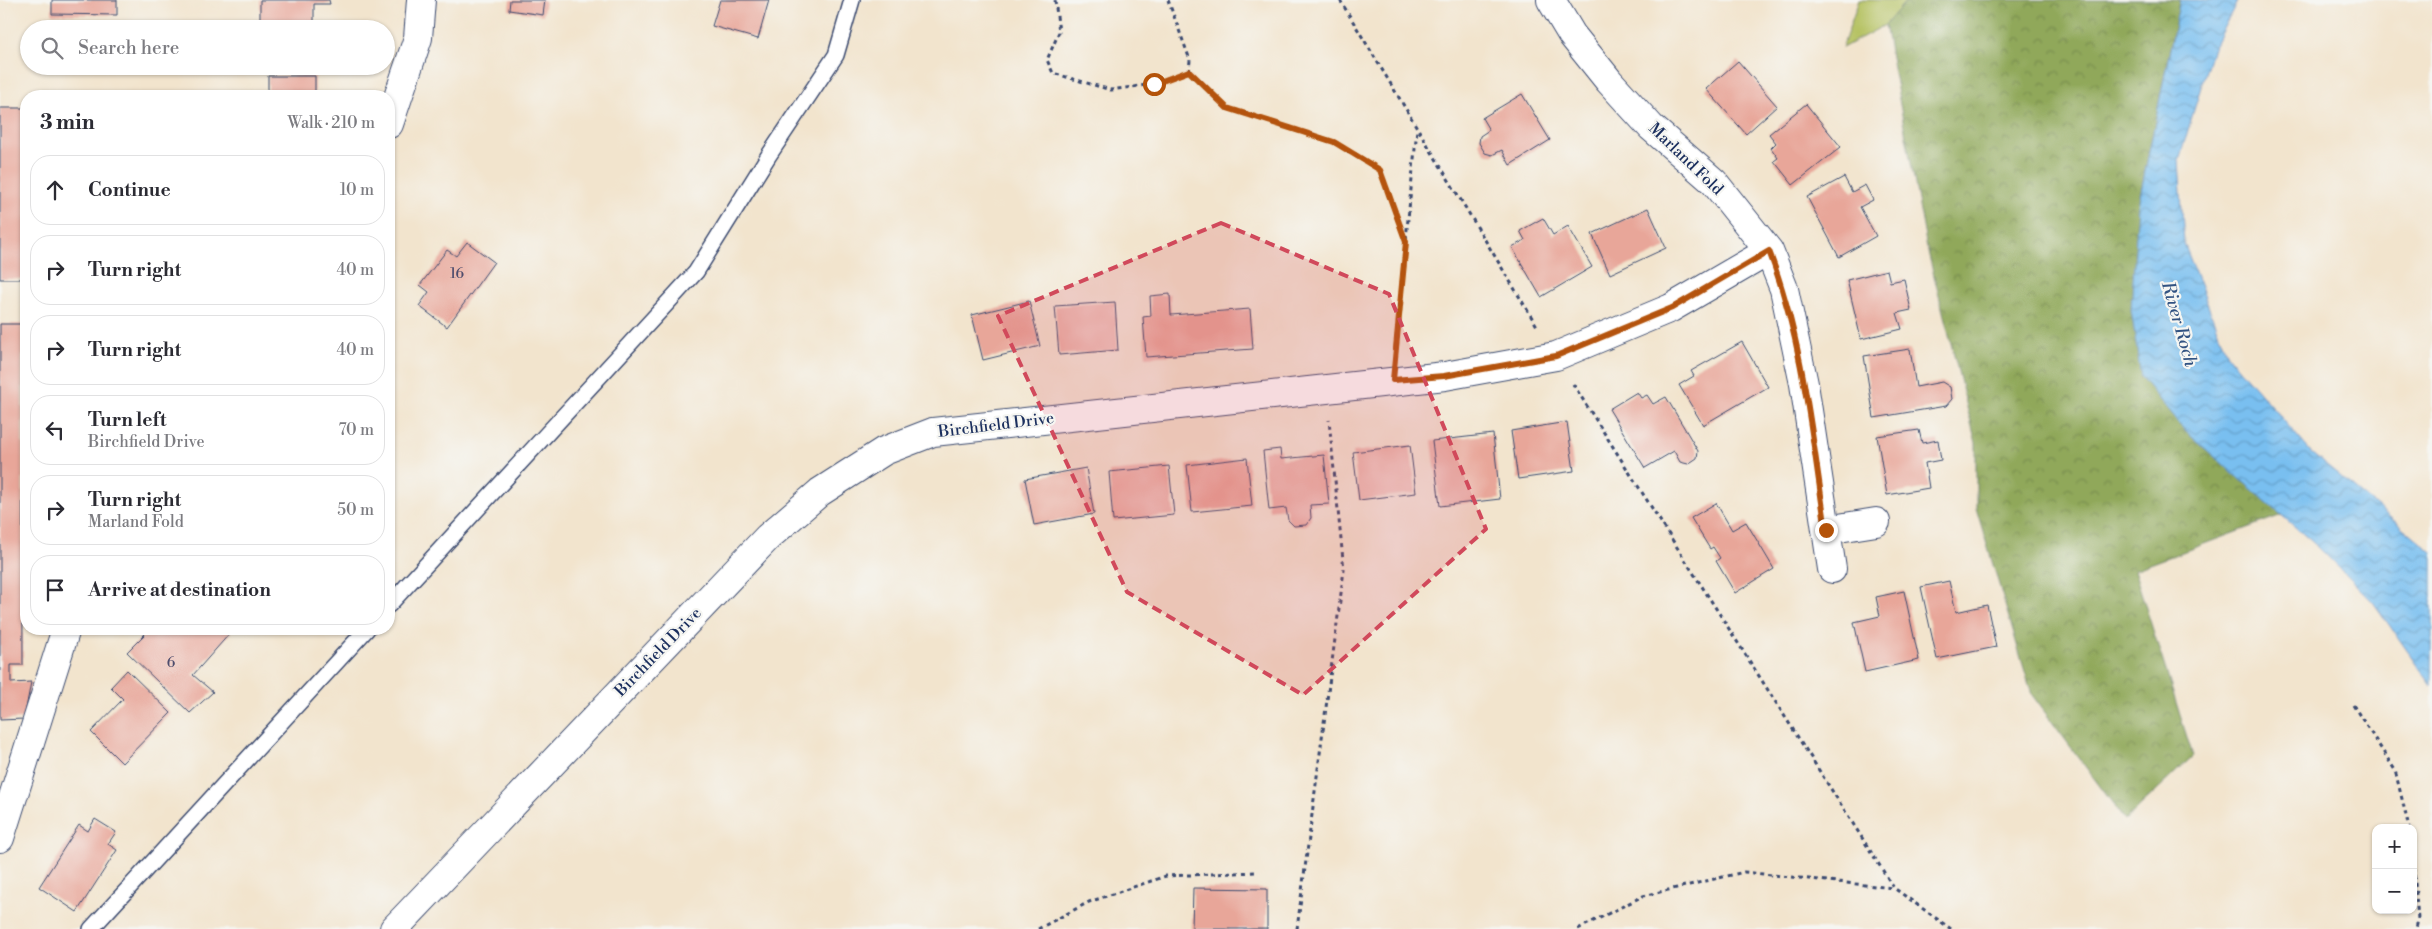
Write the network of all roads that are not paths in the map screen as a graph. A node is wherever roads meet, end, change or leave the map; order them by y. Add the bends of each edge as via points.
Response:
1 (421, 0) edge
2 (852, 0) edge
3 (1551, 0) edge
4 (395, 106) edge
5 (1769, 251) junction
6 (1876, 522) dead end
7 (1826, 530) junction
8 (1832, 569) dead end
9 (395, 599) edge
10 (64, 635) edge
11 (361, 635) edge
12 (0, 838) edge
13 (91, 929) edge
14 (394, 929) edge

1 - 4 street via 418,38
2 - 9 lane via 836,55 696,272
3 - 5 street, Marland Fold via 1572,35 1609,81 1651,127 1714,182
5 - 7 street, Marland Fold via 1784,289 1804,384
5 - 14 street, Birchfield Drive via 1672,308 1556,356 1444,376 933,432 884,450 820,492 768,537
6 - 7 street
7 - 8 street, Marland Fold
10 - 12 street
11 - 13 lane

